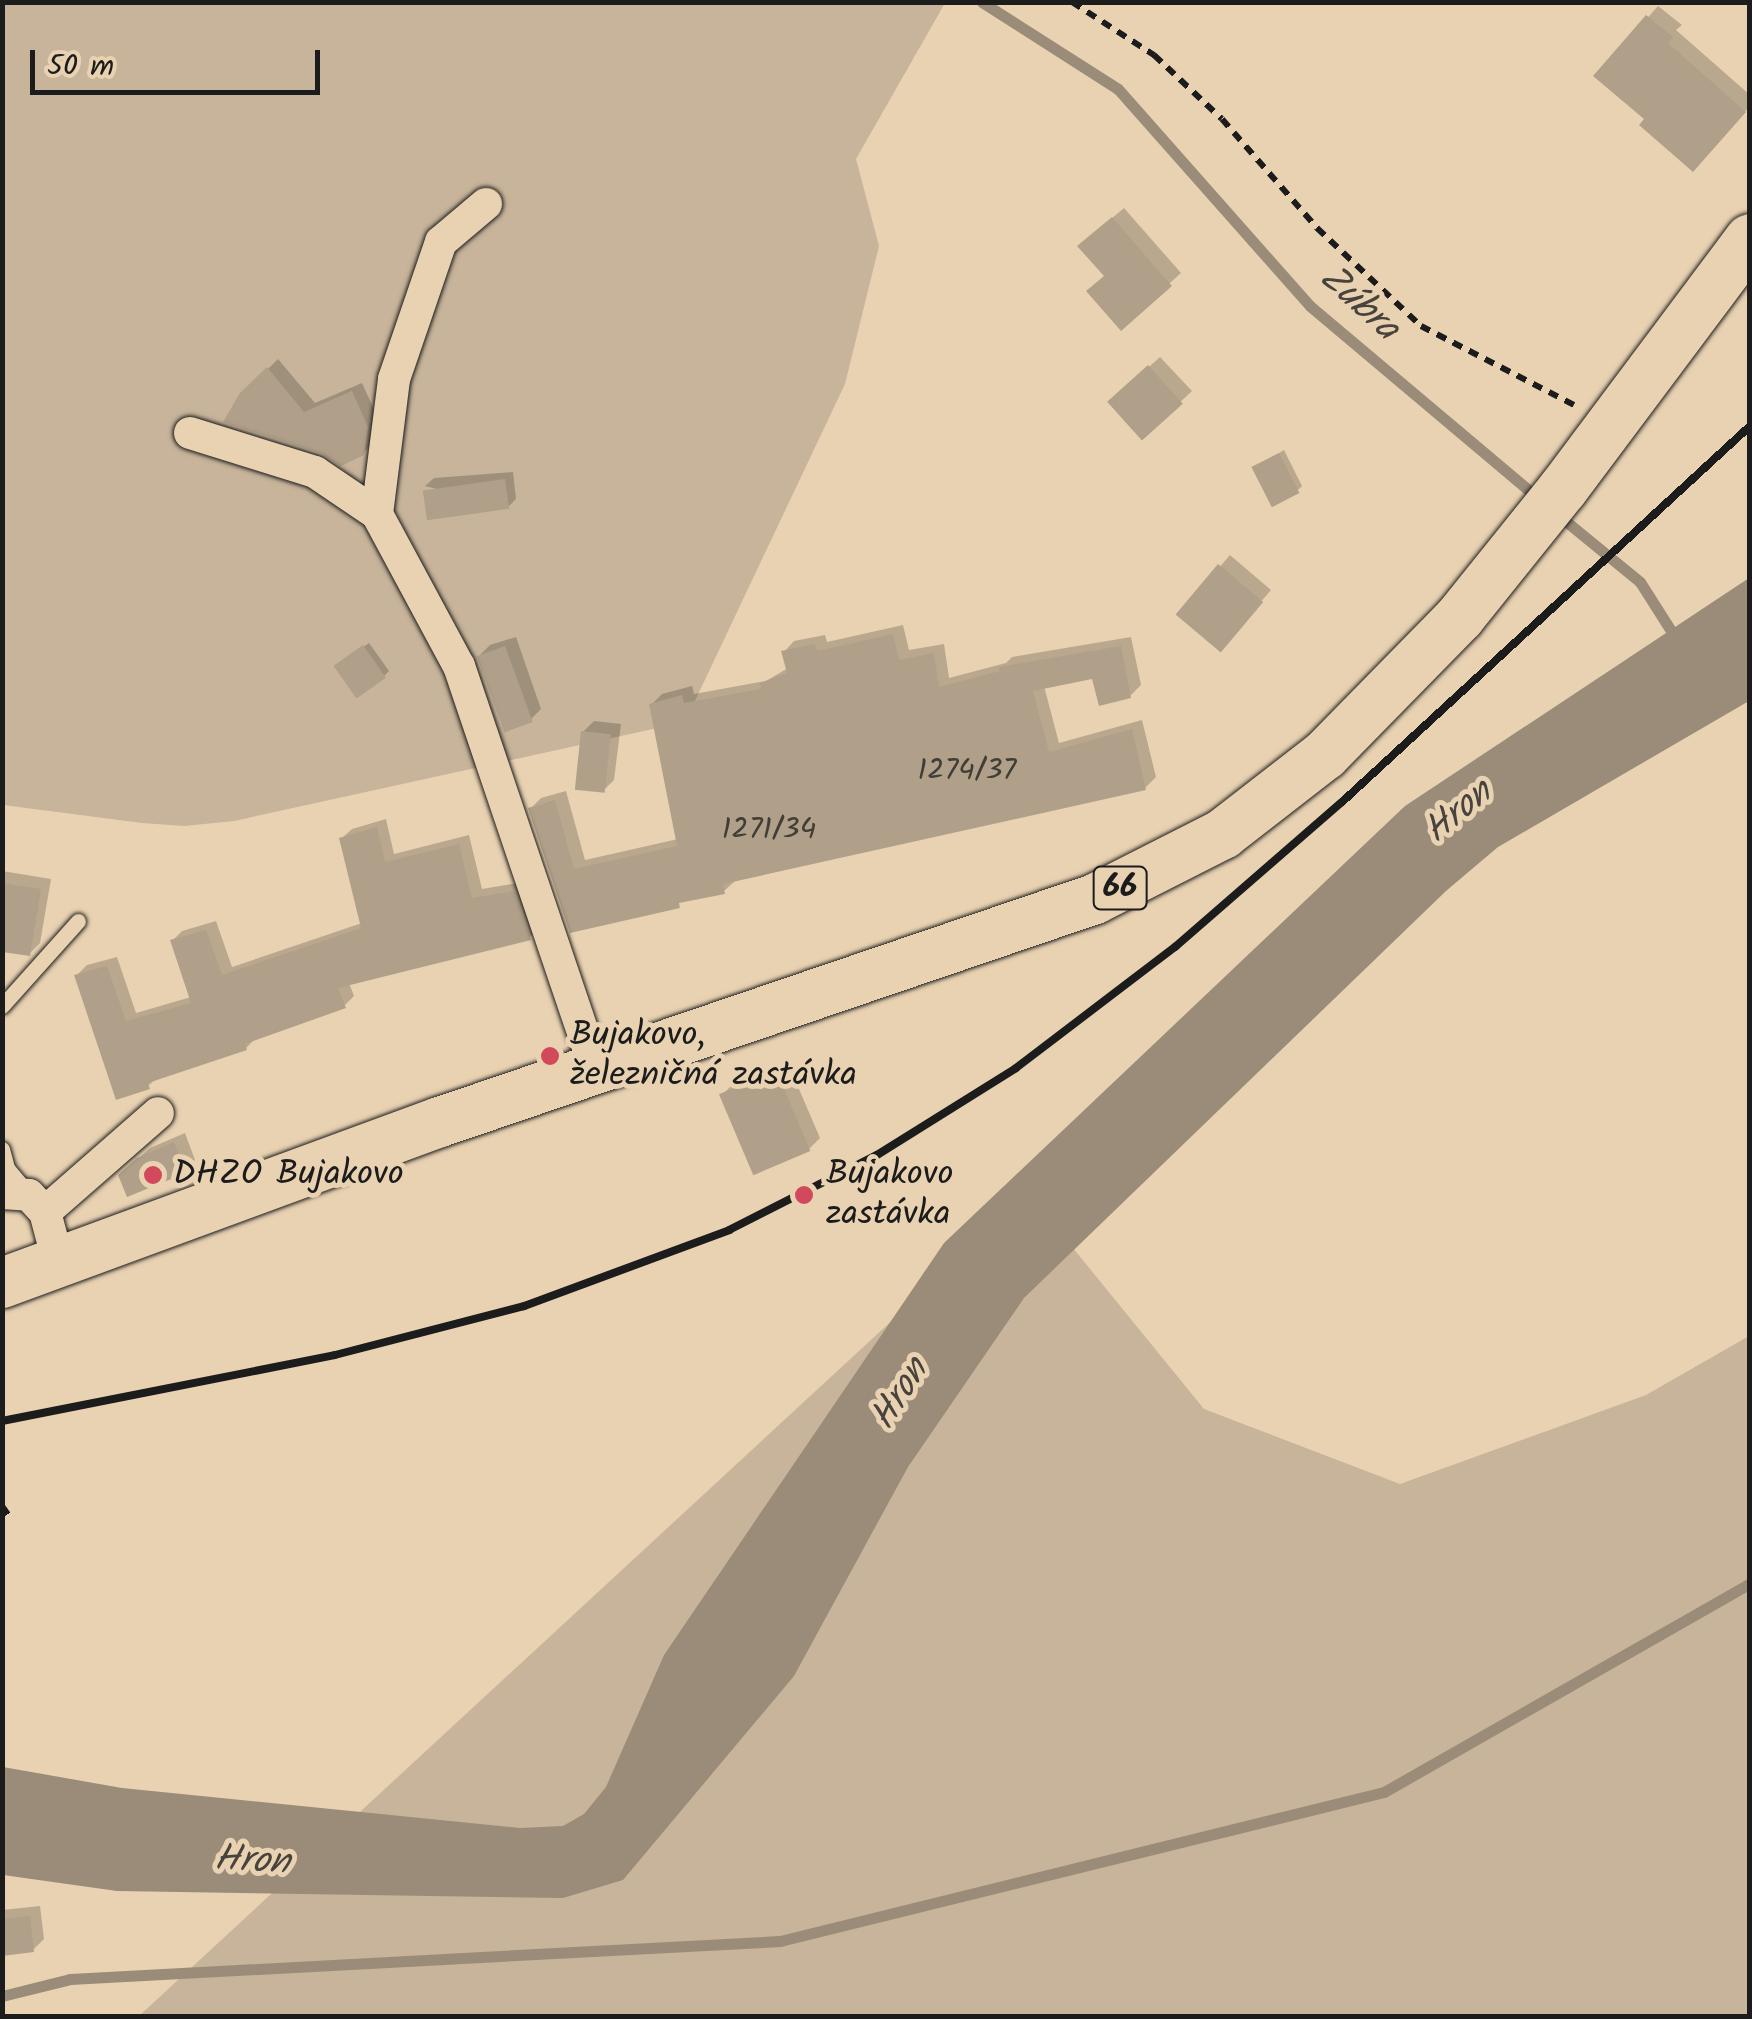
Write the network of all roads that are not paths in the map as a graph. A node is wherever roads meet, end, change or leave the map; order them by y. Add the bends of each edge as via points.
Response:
1 (486, 204) dead end
2 (1750, 239) edge
3 (190, 433) dead end
4 (377, 514) junction
5 (78, 921) dead end
6 (2, 1006) edge
7 (595, 1068) junction
8 (158, 1112) dead end
9 (2, 1149) edge
10 (25, 1200) edge
11 (58, 1262) junction
12 (2, 1283) edge

1 - 4 street via 441,242 429,276 394,379
2 - 7 main road, 66 via 1460,616 1324,755 1223,834 1095,899
3 - 4 street via 315,472
4 - 7 street via 459,666
5 - 6 lane
7 - 11 main road, 66
8 - 10 street
9 - 10 lane
10 - 11 street
11 - 12 main road, 66

